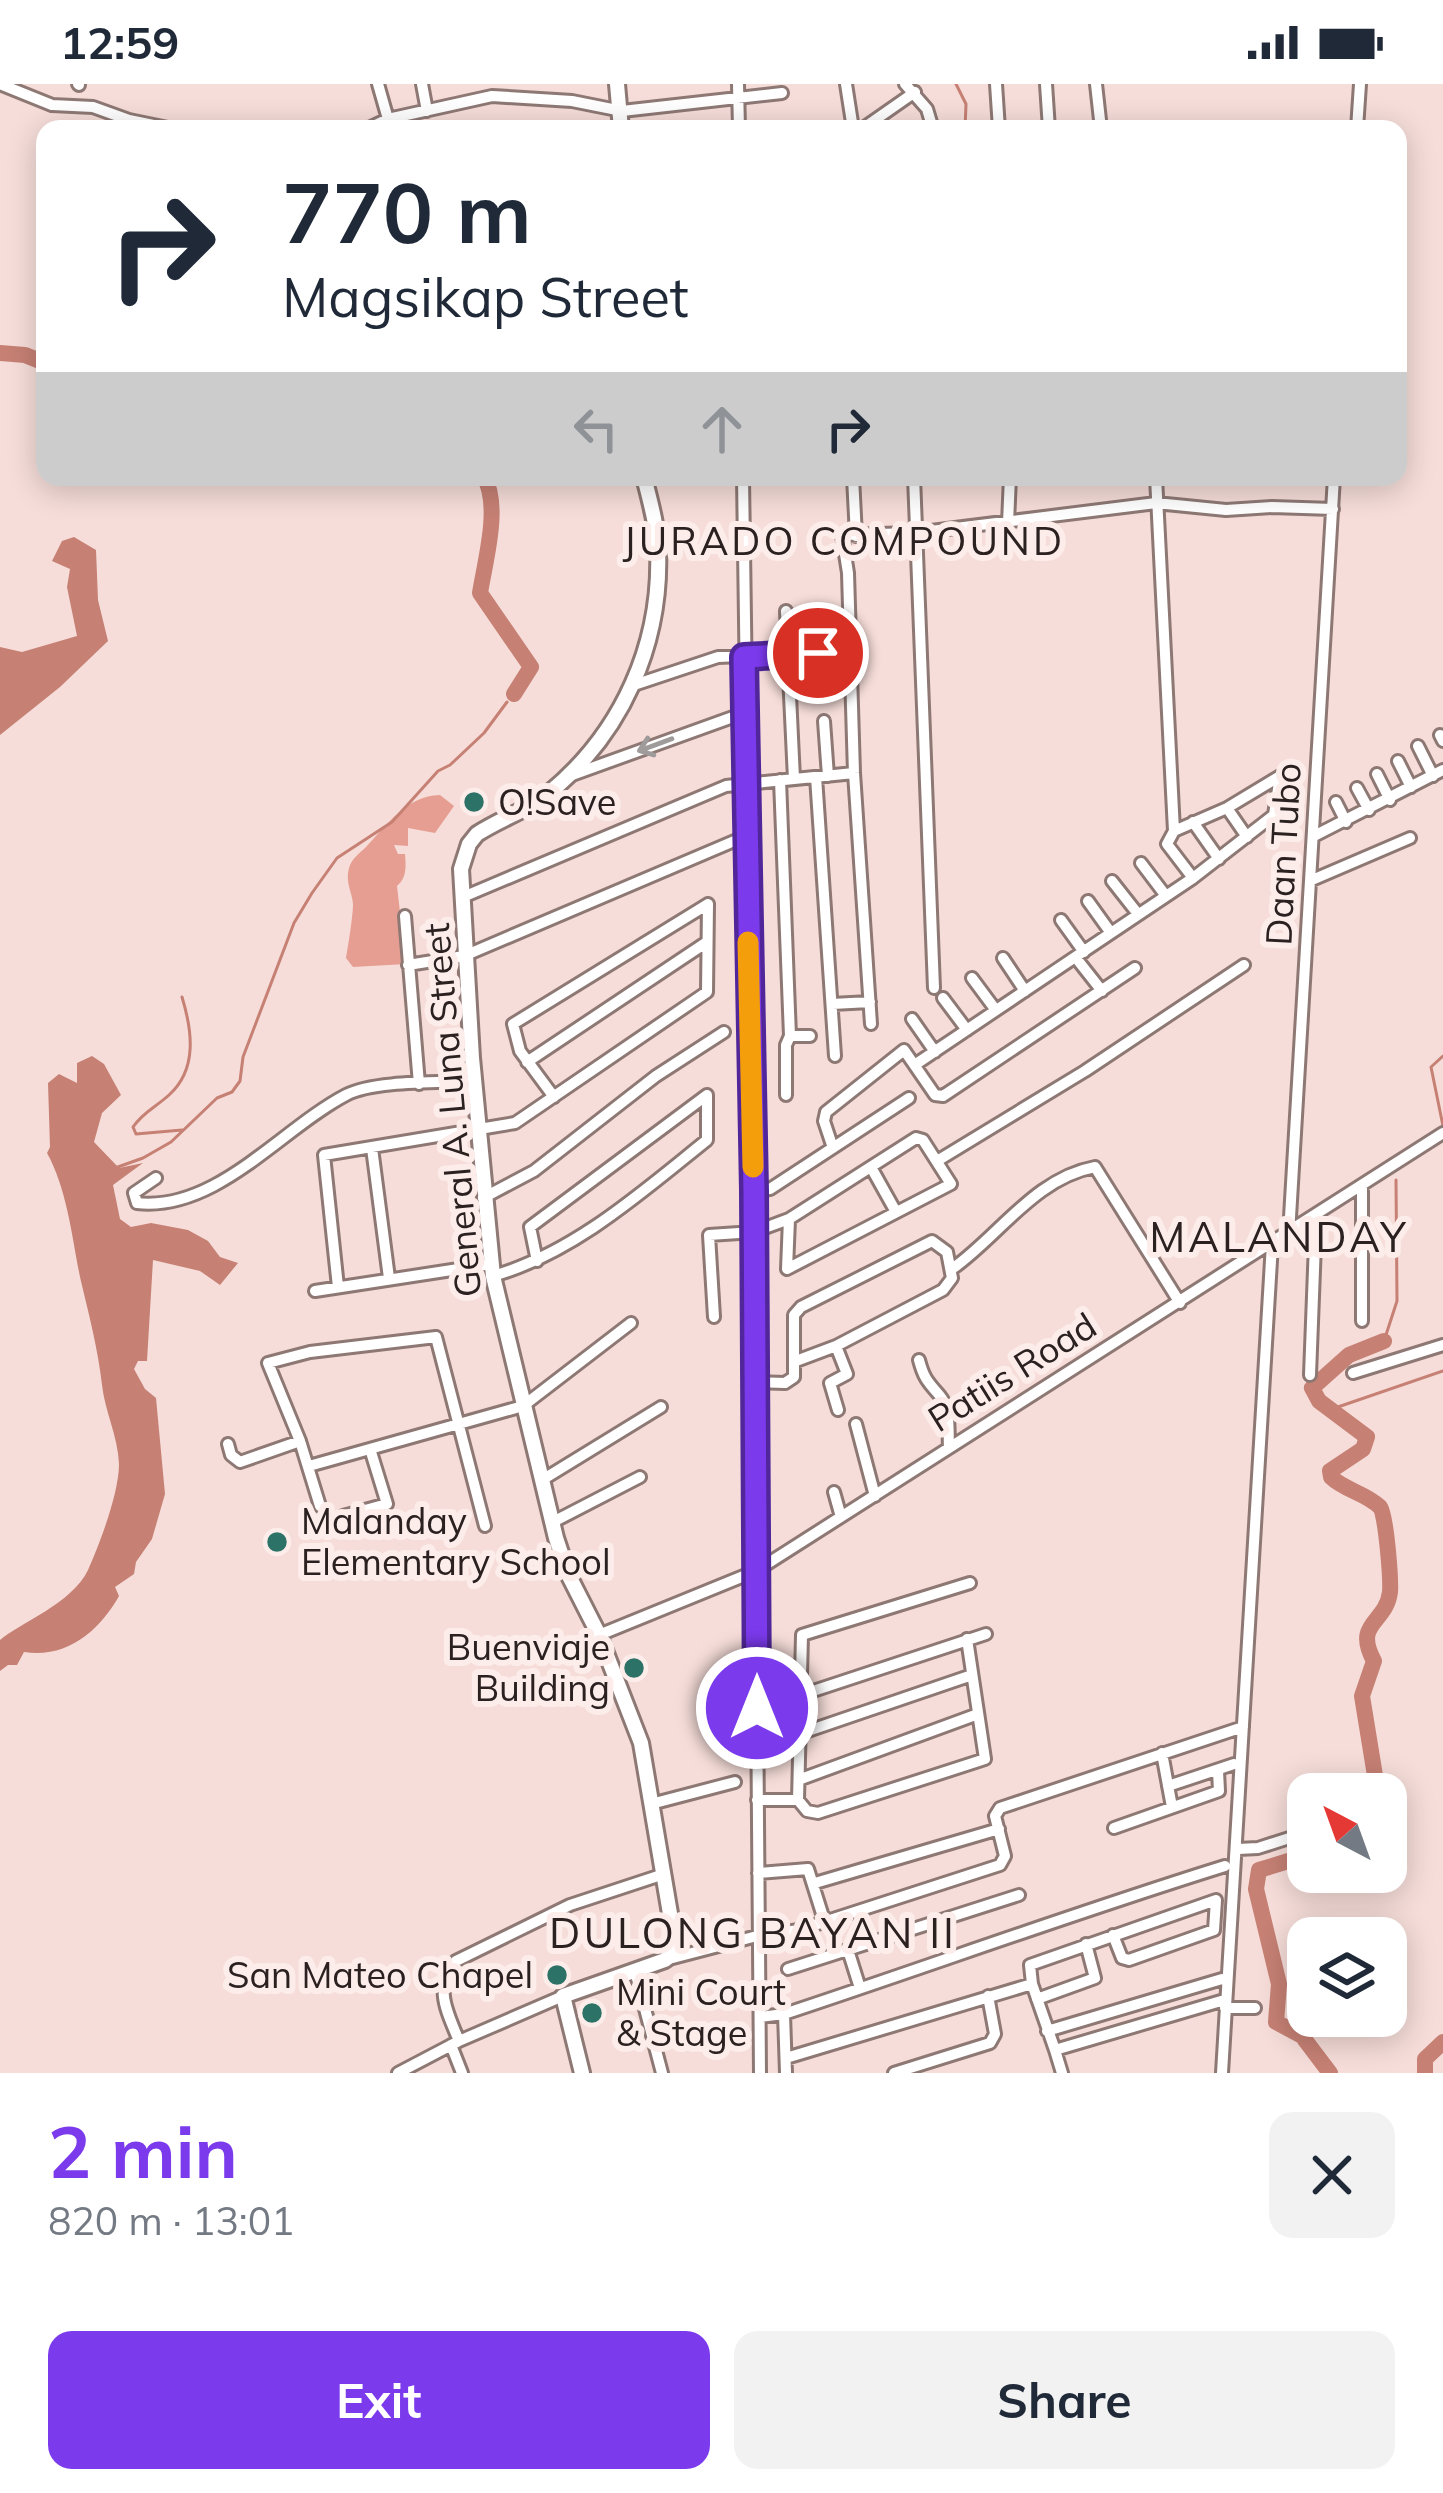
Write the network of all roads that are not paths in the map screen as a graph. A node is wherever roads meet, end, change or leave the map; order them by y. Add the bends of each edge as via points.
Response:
1 (0, 84) edge
2 (378, 84) edge
3 (422, 84) edge
4 (616, 84) edge
5 (738, 84) edge
6 (846, 84) edge
7 (996, 84) edge
8 (1046, 84) edge
9 (1096, 84) edge
10 (1360, 84) edge
11 (910, 88) edge
12 (782, 93) dead end
13 (738, 100) junction
14 (427, 111) junction
15 (622, 111) junction
16 (388, 119) joint
17 (119, 120) edge
18 (622, 120) edge
19 (739, 120) edge
20 (852, 120) edge
21 (873, 120) edge
22 (930, 120) edge
23 (998, 120) edge
24 (1048, 120) edge
25 (1099, 120) edge
26 (1358, 120) edge
27 (646, 486) edge
28 (743, 486) edge
29 (853, 486) edge
30 (914, 486) edge
31 (1010, 486) edge
32 (1156, 486) edge
33 (1334, 486) edge
34 (1156, 503) junction
35 (1333, 509) junction
36 (1008, 523) junction
37 (915, 533) junction
38 (856, 536) junction
39 (787, 611) dead end
40 (850, 651) junction
41 (787, 656) junction
42 (744, 657) junction
43 (634, 686) junction
44 (744, 713) junction
45 (824, 721) dead end
46 (1418, 746) dead end
47 (1398, 761) dead end
48 (854, 773) junction
49 (1438, 773) edge
50 (1377, 774) dead end
51 (567, 777) junction
52 (822, 777) junction
53 (794, 779) junction
54 (780, 780) junction
55 (745, 782) junction
56 (1357, 788) dead end
57 (1411, 788) junction
58 (1390, 800) junction
59 (1336, 802) dead end
60 (1227, 808) junction
61 (1369, 810) junction
62 (1193, 822) junction
63 (1346, 822) junction
64 (1174, 831) junction
65 (746, 836) junction
66 (1315, 836) junction
67 (1247, 837) junction
68 (1410, 838) dead end
69 (1219, 859) junction
70 (1141, 863) dead end
71 (1193, 878) junction
72 (1312, 880) junction
73 (1112, 881) dead end
74 (1166, 896) junction
75 (463, 897) junction
76 (1088, 901) dead end
77 (1138, 914) junction
78 (405, 916) dead end
79 (1060, 920) dead end
80 (1111, 933) junction
81 (707, 942) junction
82 (1080, 955) junction
83 (464, 956) junction
84 (1003, 958) dead end
85 (408, 965) junction
86 (1244, 965) dead end
87 (1135, 968) dead end
88 (972, 978) dead end
89 (1025, 991) junction
90 (1102, 991) junction
91 (870, 1002) junction
92 (832, 1004) junction
93 (995, 1009) junction
94 (912, 1019) dead end
95 (871, 1024) dead end
96 (967, 1030) junction
97 (724, 1032) dead end
98 (790, 1036) junction
99 (810, 1036) dead end
100 (935, 1052) junction
101 (835, 1056) dead end
102 (527, 1062) junction
103 (916, 1064) junction
104 (474, 1081) junction
105 (419, 1084) junction
106 (786, 1095) dead end
107 (554, 1096) junction
108 (909, 1099) dead end
109 (478, 1129) junction
110 (1443, 1133) edge
111 (1429, 1142) junction
112 (371, 1148) junction
113 (833, 1148) junction
114 (1443, 1152) edge
115 (937, 1161) junction
116 (872, 1169) junction
117 (156, 1178) dead end
118 (1362, 1186) junction
119 (754, 1191) junction
120 (483, 1198) junction
121 (896, 1213) junction
122 (1316, 1216) junction
123 (790, 1219) junction
124 (754, 1232) junction
125 (1289, 1234) junction
126 (1273, 1244) junction
127 (537, 1261) junction
128 (952, 1269) junction
129 (492, 1270) junction
130 (389, 1278) junction
131 (338, 1286) junction
132 (315, 1291) dead end
133 (1180, 1303) junction
134 (714, 1317) dead end
135 (1362, 1322) dead end
136 (631, 1323) dead end
137 (1443, 1345) edge
138 (836, 1346) junction
139 (919, 1360) dead end
140 (796, 1361) junction
141 (1353, 1373) dead end
142 (1310, 1375) dead end
143 (754, 1382) junction
144 (523, 1406) junction
145 (661, 1407) dead end
146 (838, 1410) dead end
147 (856, 1424) dead end
148 (461, 1425) junction
149 (300, 1441) junction
150 (228, 1444) dead end
151 (949, 1448) junction
152 (370, 1451) junction
153 (309, 1466) junction
154 (640, 1477) dead end
155 (542, 1480) junction
156 (834, 1492) dead end
157 (875, 1496) junction
158 (320, 1506) dead end
159 (344, 1516) dead end
160 (842, 1517) junction
161 (551, 1523) junction
162 (485, 1526) dead end
163 (756, 1571) junction
164 (970, 1583) dead end
165 (986, 1634) dead end
166 (599, 1635) junction
167 (967, 1639) junction
168 (972, 1675) junction
169 (801, 1695) junction
170 (978, 1714) junction
171 (1243, 1727) junction
172 (802, 1733) junction
173 (1162, 1753) junction
174 (1234, 1764) dead end
175 (1218, 1771) junction
176 (802, 1779) junction
177 (735, 1783) dead end
178 (1168, 1786) junction
179 (757, 1800) junction
180 (798, 1800) junction
181 (651, 1804) junction
182 (1172, 1807) junction
183 (1114, 1828) dead end
184 (999, 1829) junction
185 (1287, 1839) edge
186 (1238, 1849) junction
187 (1225, 1866) dead end
188 (758, 1873) junction
189 (661, 1875) junction
190 (815, 1882) junction
191 (1019, 1895) dead end
192 (826, 1923) junction
193 (1113, 1935) junction
194 (757, 1936) junction
195 (1086, 1944) junction
196 (848, 1950) junction
197 (665, 1960) junction
198 (788, 1969) dead end
199 (635, 1972) junction
200 (1222, 1979) dead end
201 (1032, 1984) junction
202 (860, 1988) junction
203 (563, 1996) junction
204 (988, 1996) junction
205 (1037, 1999) junction
206 (1223, 2005) junction
207 (1255, 2008) dead end
208 (784, 2014) junction
209 (760, 2017) junction
210 (1047, 2032) junction
211 (455, 2043) junction
212 (1055, 2050) junction
213 (785, 2058) junction
214 (398, 2073) edge
215 (462, 2073) edge
216 (582, 2073) edge
217 (662, 2073) edge
218 (760, 2073) edge
219 (786, 2073) edge
220 (894, 2073) edge
221 (1062, 2073) edge
222 (1222, 2073) edge

1 - 17 street
2 - 16 street
3 - 14 street
4 - 15 main road
5 - 13 street
6 - 20 street
7 - 23 street
8 - 24 street
9 - 25 street
10 - 26 street
11 - 21 street
11 - 22 street
12 - 13 street
13 - 15 street
13 - 19 street
14 - 15 street via 492,96
14 - 16 street
15 - 18 main road
27 - 43 main road, General A. Luna Street via 658,556
28 - 42 street
29 - 38 street
30 - 37 street
31 - 36 street
32 - 34 street
33 - 35 street, Daan Tubo
34 - 35 street
34 - 36 street
34 - 64 street
35 - 66 street, Daan Tubo
36 - 37 street
37 - 38 street
37 - 96 street via 938,993
38 - 40 street via 842,535
39 - 41 street
40 - 41 street
40 - 48 street
41 - 42 street
41 - 53 street
42 - 43 street via 718,657
42 - 44 street
43 - 51 main road, General A. Luna Street
44 -> 51 street
44 - 55 street
45 - 52 street
46 - 49 street
47 - 57 street
48 - 52 street
48 - 91 street
49 - 57 street
50 - 58 street
51 - 75 main road, General A. Luna Street via 469,844
52 - 53 street
52 - 92 street
53 - 54 street
54 - 55 street
54 - 98 street
55 - 65 street
55 - 75 street
56 - 61 street
57 - 58 street
58 - 61 street
59 - 63 street
60 - 62 street
60 - 67 street
60 - 67 street via 1280,776 1274,815
61 - 63 street
62 - 64 street
62 - 69 street
63 - 66 street
64 - 71 street via 1167,844
65 - 83 street
65 - 119 street
66 - 72 street, Daan Tubo
67 - 69 street
68 - 72 street
69 - 71 street
70 - 74 street
71 - 74 street
72 - 125 street, Daan Tubo
73 - 77 street
74 - 77 street
75 - 83 main road, General A. Luna Street
76 - 80 street
77 - 80 street
78 - 85 street
79 - 82 street
80 - 82 street
81 - 102 street
81 - 102 street via 708,904 513,1024
81 - 107 street via 707,992
82 - 89 street
82 - 90 street
83 - 85 street
83 - 104 main road, General A. Luna Street
84 - 89 street
85 - 105 street
86 - 115 street
87 - 90 street
88 - 93 street
89 - 93 street
90 - 103 street via 943,1096
91 - 92 street
91 - 95 street
92 - 101 street
93 - 96 street
94 - 100 street
96 - 100 street
97 - 120 street via 534,1171
98 - 99 street
98 - 106 street
100 - 103 street
102 - 107 street
103 - 113 street via 904,1050 829,1108 824,1121
104 - 105 street
104 - 109 main road, General A. Luna Street
105 - 117 street via 348,1094 229,1177 191,1195 139,1204 133,1196
107 - 109 street via 515,1124
108 - 113 street
109 - 112 street
109 - 120 main road, General A. Luna Street
110 - 111 street, Patiis Road
111 - 114 street
111 - 118 street, Patiis Road
112 - 130 street
112 - 131 street via 324,1156
113 - 119 street
115 - 116 street via 920,1138
115 - 121 street via 949,1187
116 - 121 street
116 - 123 street
118 - 122 street, Patiis Road
118 - 135 street
119 - 124 street
120 - 129 main road, General A. Luna Street
121 - 123 street via 788,1269
122 - 125 street, Patiis Road
122 - 142 street
123 - 124 street
124 - 134 street via 709,1235
124 - 143 street
125 - 126 street, Patiis Road
126 - 133 street, Patiis Road
126 - 171 street
127 - 127 street via 622,1208 706,1140 707,1095 530,1227
127 - 129 street
128 - 133 street via 1023,1206 1095,1167
128 - 138 street via 943,1290
128 - 140 street via 932,1241 800,1307
129 - 130 street
129 - 144 main road, General A. Luna Street
130 - 131 street
131 - 132 street
133 - 151 street, Patiis Road
136 - 144 street
137 - 141 street
138 - 140 street
138 - 146 street via 847,1374 830,1383
139 - 151 street via 926,1385 944,1405
140 - 143 street via 785,1383
143 - 163 street
144 - 148 street
144 - 155 main road, General A. Luna Street
145 - 155 street
147 - 157 street
148 - 149 street via 436,1337 268,1363
148 - 152 street
148 - 162 street
149 - 150 street via 240,1462
149 - 153 street
151 - 157 street, Patiis Road
152 - 153 street
152 - 159 street via 387,1504
153 - 158 street
154 - 161 street
155 - 161 main road, General A. Luna Street
156 - 160 street
157 - 160 street, Patiis Road
160 - 163 street, Patiis Road
161 - 166 main road, General A. Luna Street
163 - 166 street, Patiis Road
163 - 179 street
164 - 169 street via 804,1632
165 - 167 street
166 - 181 main road, General A. Luna Street via 641,1743
167 - 168 street
167 - 169 street
168 - 170 street
168 - 172 street
169 - 172 street
170 - 176 street
170 - 180 street via 985,1759 818,1814
171 - 173 street
171 - 186 street
172 - 176 street
173 - 178 street
173 - 184 street via 1000,1808
174 - 175 street
175 - 178 street
175 - 182 street via 1219,1791
176 - 180 street
177 - 181 street
178 - 182 street
179 - 180 street
179 - 188 street
181 - 189 main road, General A. Luna Street
182 - 183 street
184 - 190 street
184 - 192 street via 1004,1863
185 - 186 street
186 - 206 street
187 - 202 street
188 - 190 street via 806,1868
188 - 194 street
189 - 197 main road, General A. Luna Street via 675,1943
189 - 211 street via 548,1914 456,1960 442,1993
190 - 192 street
191 - 196 street
192 - 194 street
193 - 193 street via 1129,1960 1214,1930 1222,1898
193 - 195 street
194 - 197 street
194 - 209 street
195 - 201 street via 1030,1965
195 - 205 street via 1095,1978
196 - 198 street
196 - 202 street
197 - 199 main road
199 - 203 main road
199 - 217 street
200 - 210 street
201 - 204 street
201 - 205 street
202 - 208 street
203 - 211 street
203 - 216 main road
204 - 213 street
204 - 220 street via 990,2043
205 - 210 street
206 - 207 street
206 - 212 street
206 - 222 street
208 - 209 street
208 - 213 street
209 - 218 street
210 - 212 street
211 - 214 street
211 - 215 street
212 - 221 street
213 - 219 street

